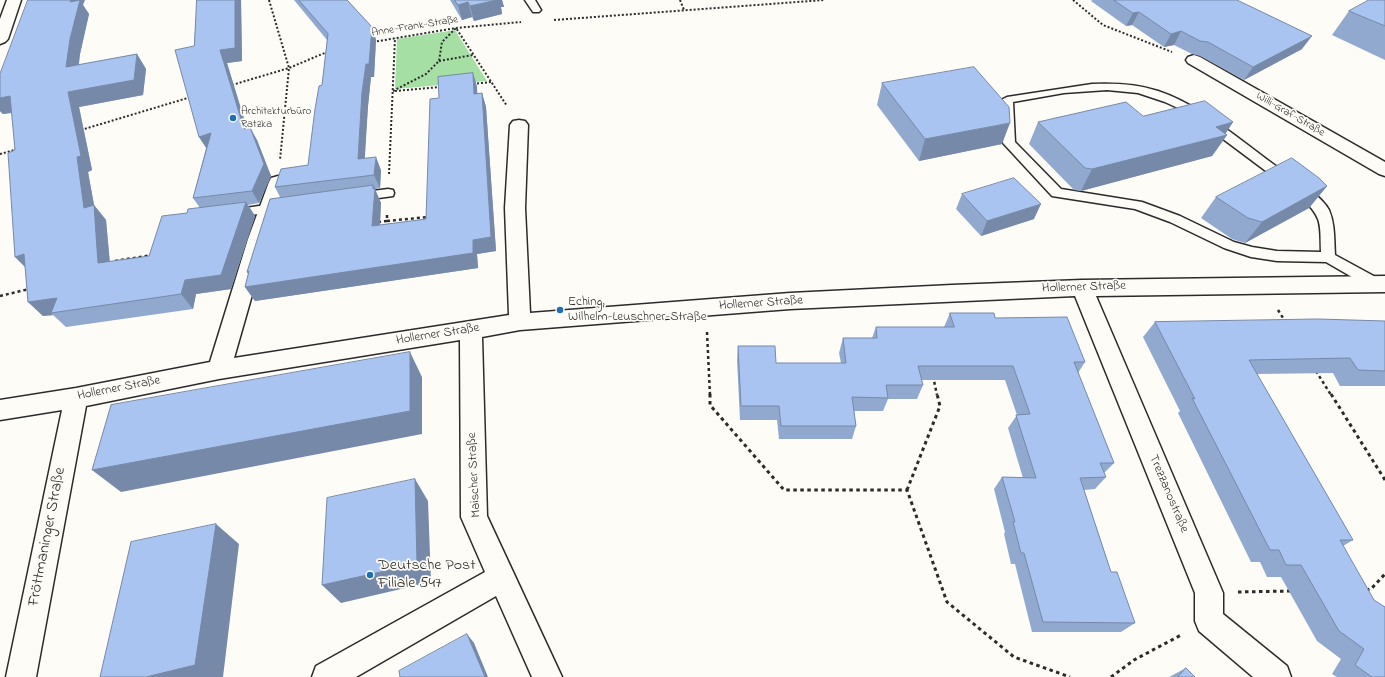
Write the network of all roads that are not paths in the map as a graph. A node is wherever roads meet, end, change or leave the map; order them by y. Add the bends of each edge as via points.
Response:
1 (14, 0) edge
2 (530, 0) edge
3 (536, 10) dead end
4 (0, 39) edge
5 (1194, 60) road end
6 (519, 125) road end
7 (1385, 170) edge
8 (278, 182) edge
9 (388, 193) dead end
10 (343, 199) edge
11 (291, 206) edge
12 (268, 209) junction
13 (216, 216) edge
14 (1328, 257) junction
15 (1380, 284) edge
16 (1082, 288) junction
17 (520, 322) junction
18 (471, 329) junction
19 (219, 370) junction
20 (76, 398) junction
21 (0, 410) edge
22 (502, 577) junction
23 (20, 677) edge
24 (327, 677) edge
25 (547, 677) edge
26 (1276, 677) edge

1 - 4 street
2 - 3 lane
5 - 7 street, Willi-Graf-Straße
6 - 17 street via 515,208
8 - 12 street
9 - 10 lane
11 - 12 lane
12 - 13 lane
12 - 19 street
14 - 14 lane via 1327,224 1322,210 1307,195 1192,111 1167,98 1120,87 1088,88 1007,100 1009,143 1057,193 1137,205 1251,252 1278,256
14 - 15 lane
15 - 16 street, Hollerner Straße
16 - 17 street, Hollerner Straße via 790,301
16 - 26 street, Trezzanostraße via 1209,593 1209,621
17 - 18 street, Hollerner Straße
18 - 19 street, Hollerner Straße
18 - 22 street, Maischer Straße via 474,517
19 - 20 street, Hollerner Straße
20 - 21 street, Hollerner Straße
20 - 23 street, Fröttmaninger Straße
22 - 24 street
22 - 25 street, Maischer Straße

